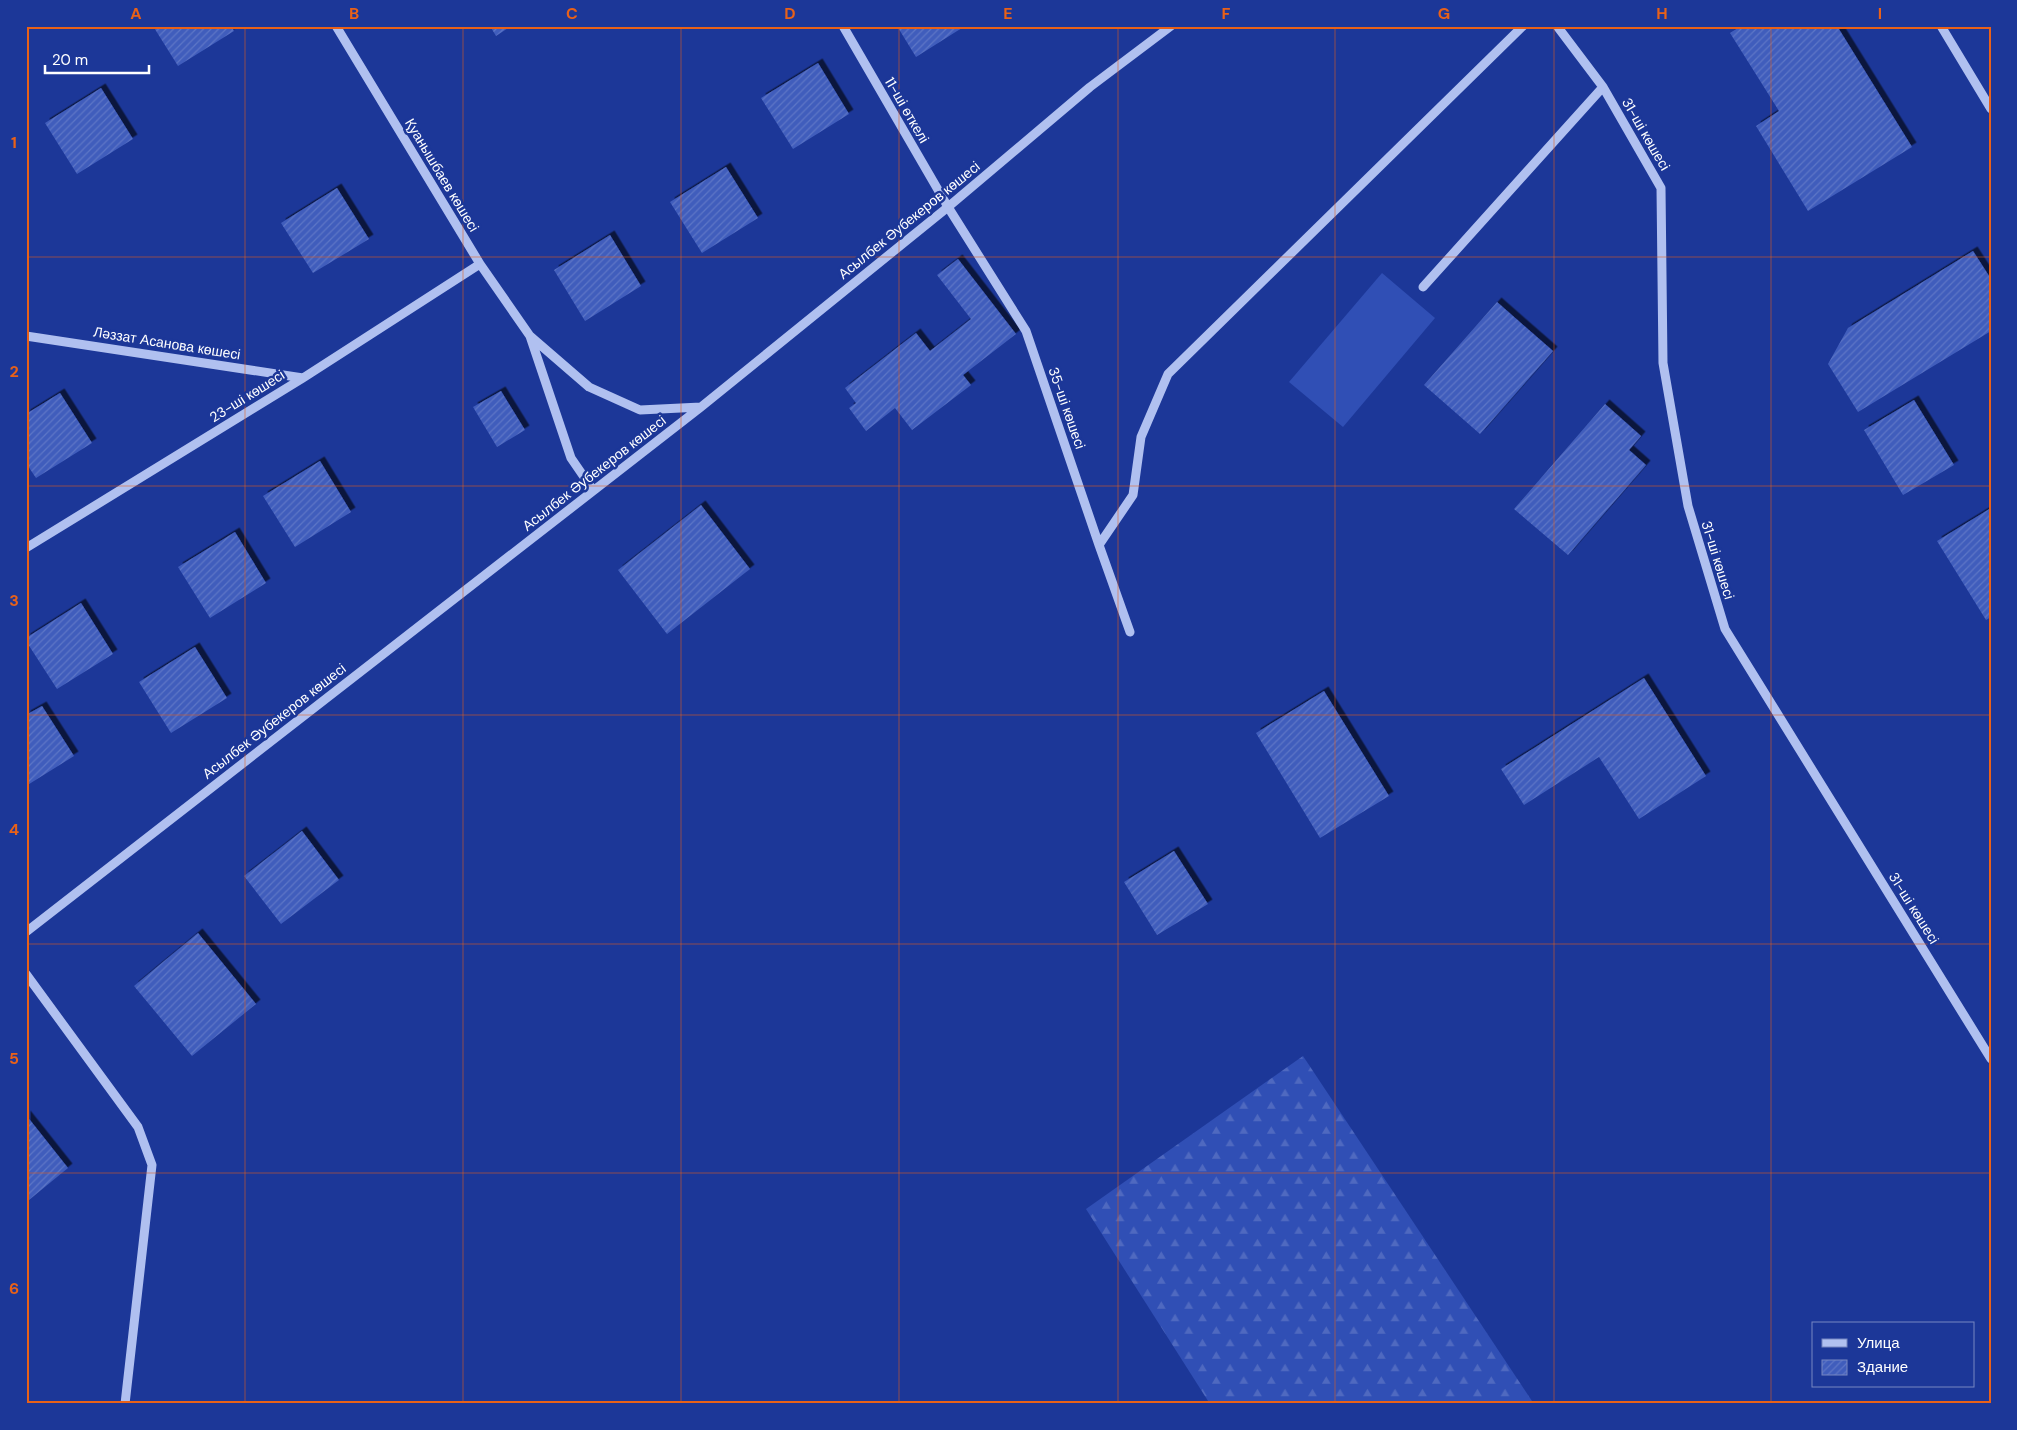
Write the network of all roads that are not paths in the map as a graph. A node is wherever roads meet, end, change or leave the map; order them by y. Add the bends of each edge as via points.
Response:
1 (336, 26) edge
2 (843, 26) edge
3 (1171, 26) edge
4 (1523, 26) edge
5 (1557, 26) edge
6 (1941, 26) edge
7 (1603, 87) junction
8 (1991, 110) edge
9 (948, 208) junction
10 (480, 264) junction
11 (1423, 287) dead end
12 (26, 336) edge
13 (530, 336) junction
14 (303, 378) junction
15 (701, 407) junction
16 (593, 490) junction
17 (1099, 545) junction
18 (26, 548) edge
19 (1130, 632) dead end
20 (26, 932) edge
21 (26, 974) edge
22 (1991, 1059) edge
23 (126, 1404) edge

1 - 10 street, Қуанышбаев көшесі
2 - 9 street, 11-ші өткелі
3 - 9 street, Асылбек Әубекеров көшесі via 1090,87
4 - 17 street via 1168,374 1141,437 1133,495
5 - 7 street, 31-ші көшесі
6 - 8 street
7 - 11 street
7 - 22 street, 31-ші көшесі via 1661,188 1663,363 1688,506 1725,629
9 - 15 street, Асылбек Әубекеров көшесі
9 - 17 street, 35-ші көшесі via 1026,331
10 - 13 street, Қуанышбаев көшесі
10 - 14 street, 23-ші көшесі
12 - 14 street, Ләззат Асанова көшесі
13 - 15 street, Қуанышбаев көшесі via 589,387 640,410
13 - 16 street, Қуанышбаев көшесі via 571,458
14 - 18 street, 23-ші көшесі
15 - 16 street, Асылбек Әубекеров көшесі
16 - 20 street, Асылбек Әубекеров көшесі
17 - 19 street, 35-ші көшесі
21 - 23 street via 138,1126 152,1165

